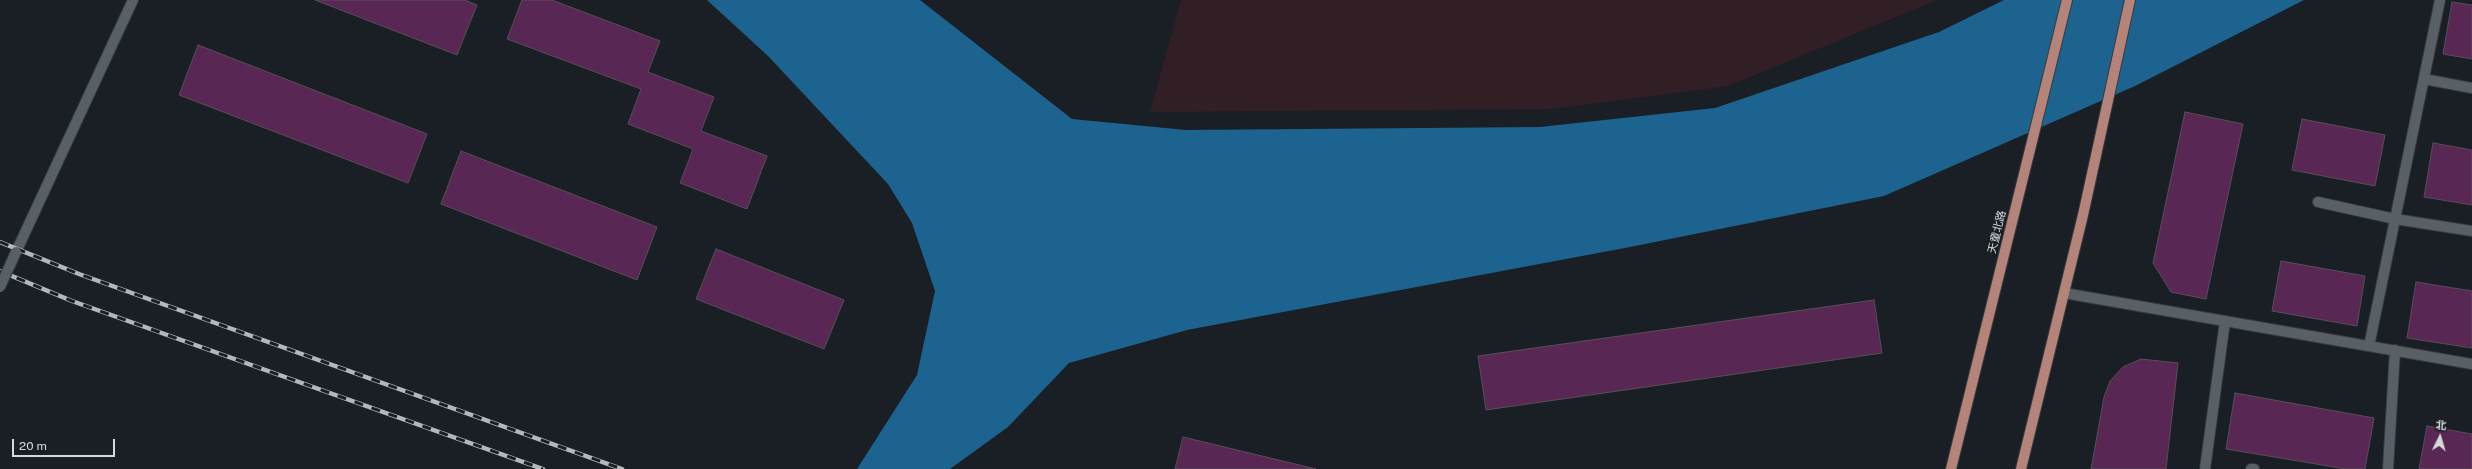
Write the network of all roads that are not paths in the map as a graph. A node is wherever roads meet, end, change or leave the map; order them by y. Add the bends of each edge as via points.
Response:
1 (134, 0) edge
2 (2067, 0) edge
3 (2130, 0) edge
4 (2440, 0) edge
5 (2424, 79) junction
6 (2472, 88) edge
7 (2318, 202) dead end
8 (2395, 219) junction
9 (2472, 231) edge
10 (0, 287) edge
11 (2064, 293) junction
12 (2225, 321) junction
13 (2369, 346) junction
14 (2395, 350) junction
15 (2472, 364) edge
16 (1951, 469) edge
17 (2021, 469) edge
18 (2205, 469) edge
19 (2388, 469) edge

1 - 10 street, bridge
2 - 16 main road, 天童北路
3 - 11 main road
4 - 5 street
5 - 6 street
5 - 8 street
7 - 8 street
8 - 9 street
8 - 13 street
11 - 12 street
11 - 17 main road
12 - 13 street
12 - 18 street
13 - 14 street
14 - 15 street
14 - 19 street

